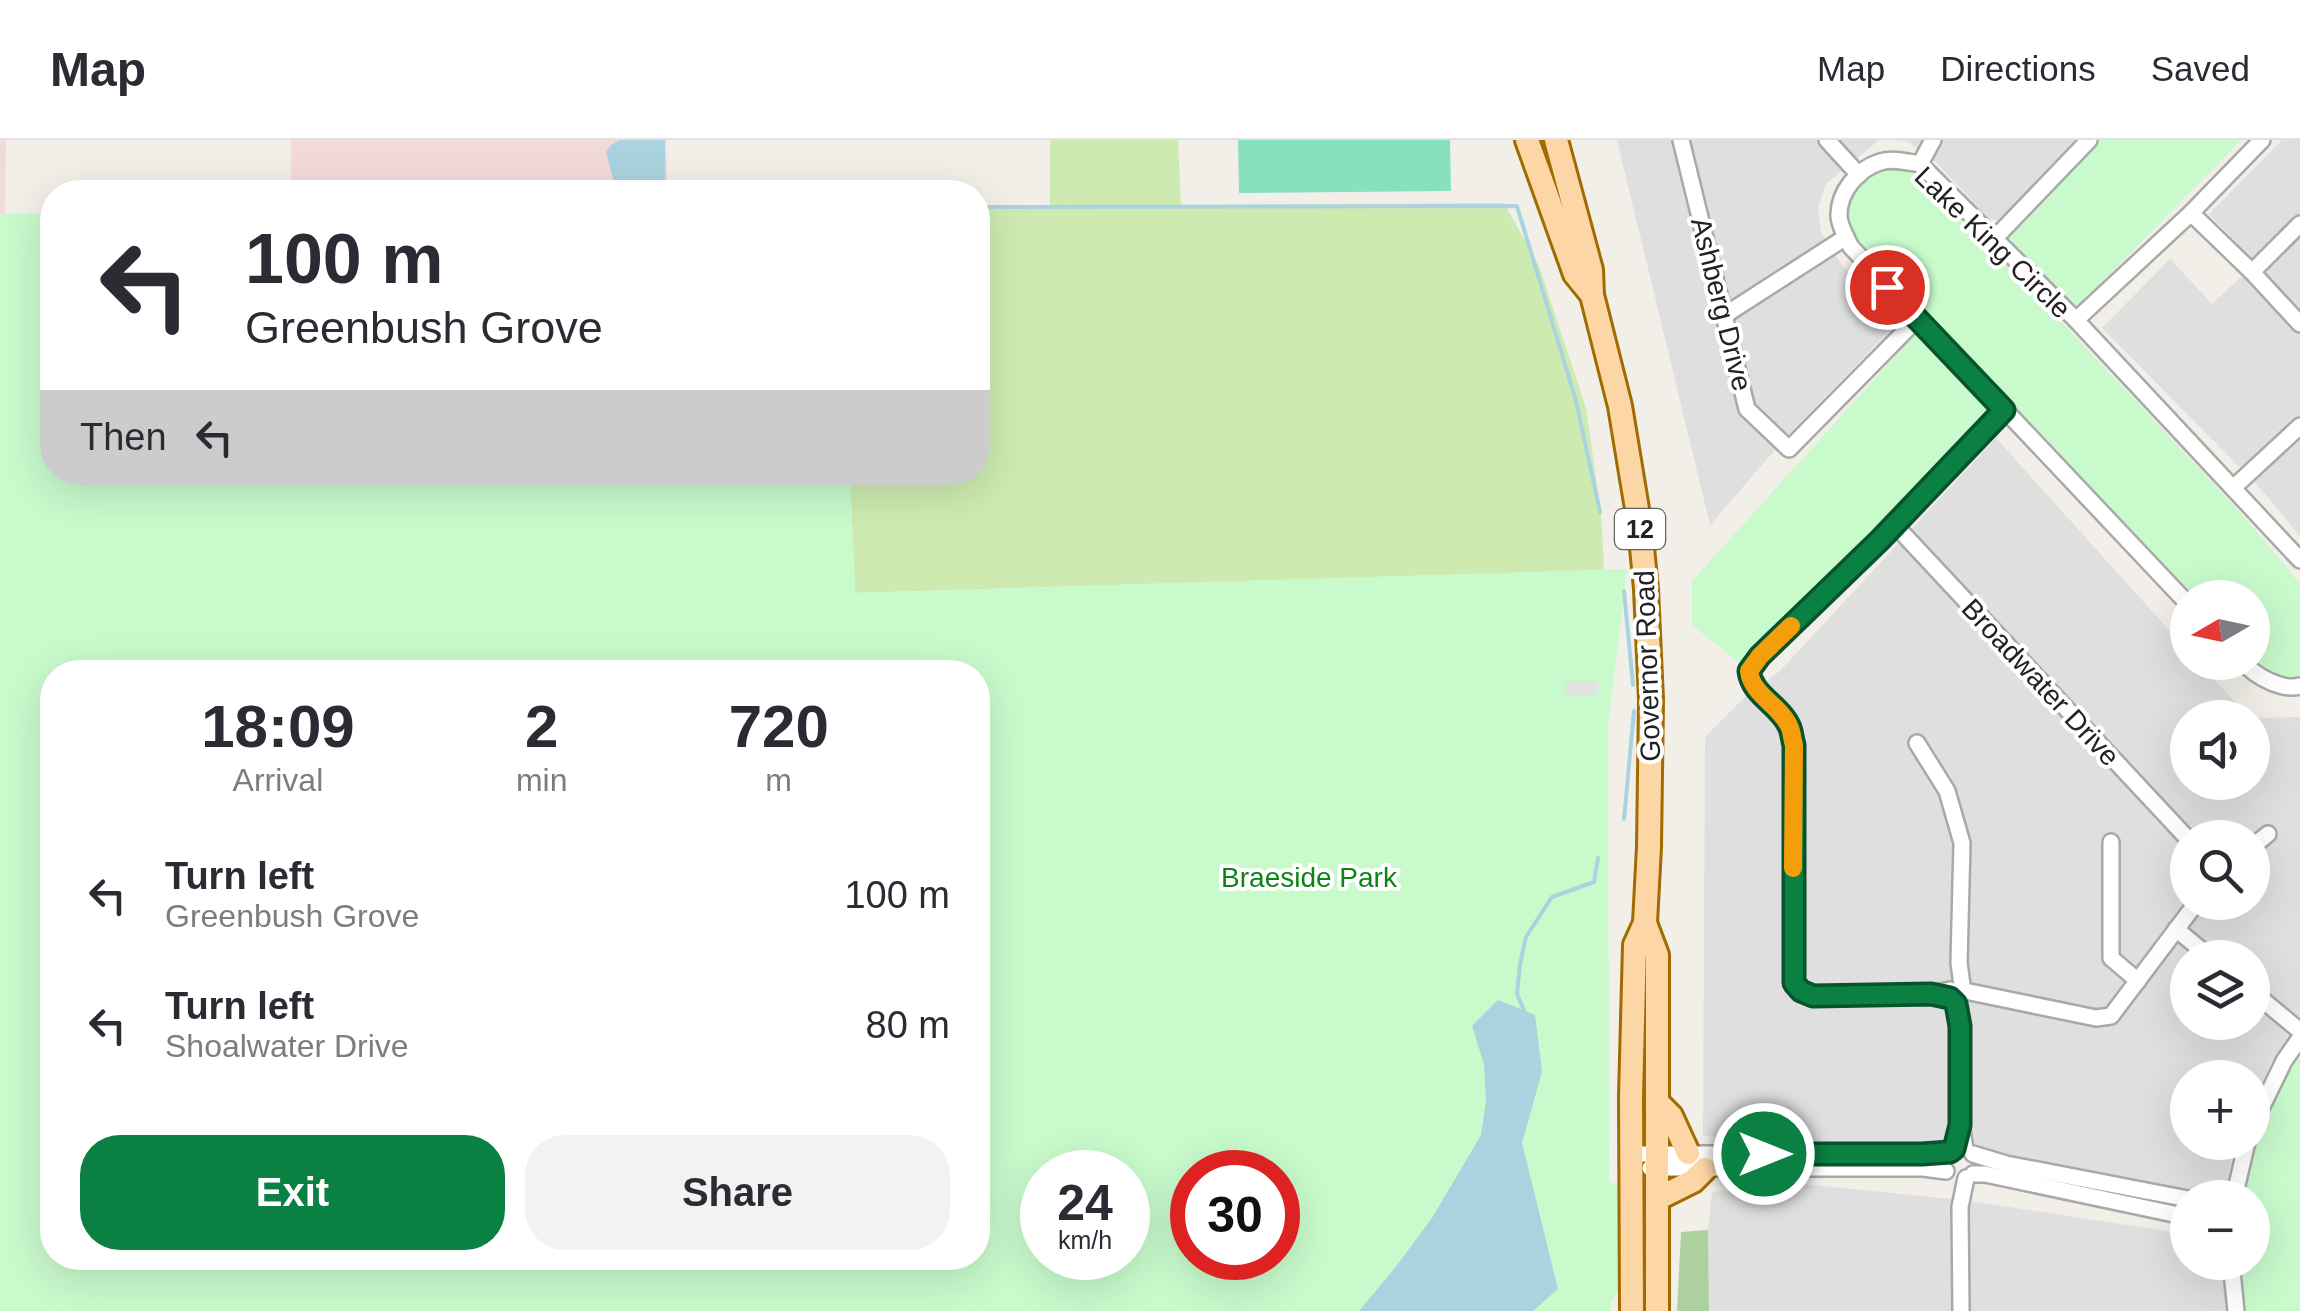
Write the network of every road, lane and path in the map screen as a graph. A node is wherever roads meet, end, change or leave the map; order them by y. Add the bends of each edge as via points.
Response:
1 (1527, 140) edge
2 (1556, 140) edge
3 (1681, 140) edge
4 (1828, 140) edge
5 (1934, 140) edge
6 (2089, 140) edge
7 (2262, 140) edge
8 (1920, 164) junction
9 (1859, 174) junction
10 (2191, 213) junction
11 (2300, 224) edge
12 (1846, 237) junction
13 (1994, 239) junction
14 (2252, 272) junction
15 (1592, 295) junction
16 (1725, 316) junction
17 (1918, 318) junction
18 (2076, 320) junction
19 (2300, 324) edge
20 (2004, 410) junction
21 (2300, 426) edge
22 (2233, 488) junction
23 (1894, 524) junction
24 (2300, 560) edge
25 (2170, 585) edge
26 (2269, 680) edge
27 (2300, 686) edge
28 (1917, 743) dead end
29 (2170, 820) edge
30 (2111, 842) dead end
31 (2182, 920) edge
32 (1646, 923) junction
33 (2176, 928) junction
34 (2190, 940) edge
35 (2138, 981) junction
36 (1962, 995) junction
37 (2270, 1008) edge
38 (2300, 1034) edge
39 (2270, 1090) edge
40 (1657, 1102) junction
41 (1960, 1151) junction
42 (1631, 1161) junction
43 (1657, 1161) junction
44 (1696, 1161) junction
45 (1960, 1175) junction
46 (2170, 1196) edge
47 (1657, 1199) junction
48 (2170, 1212) edge
49 (2233, 1280) edge
50 (1632, 1311) edge
51 (1656, 1311) edge
52 (1961, 1311) edge
53 (2236, 1311) edge

1 - 15 main road, Governor Road / 12 via 1576,274
2 - 15 main road, Governor Road / 12
3 - 16 street, Ashberg Drive
4 - 9 street
5 - 8 street
6 - 13 street
7 - 10 street
8 - 9 street, Lake King Circle via 1882,161
8 - 13 street, Lake King Circle
9 - 12 street via 1844,193 1840,216
10 - 14 street
10 - 18 street
11 - 14 street
12 - 16 street
12 - 17 street
13 - 18 street, Lake King Circle
14 - 19 street
15 - 32 main road, Governor Road / 12 via 1627,445 1646,588
16 - 17 street, Ashberg Drive via 1747,409 1789,449
17 - 20 street
18 - 22 street, Lake King Circle
20 - 23 street
20 - 25 street
21 - 22 street
22 - 24 street, Lake King Circle
23 - 29 street, Broadwater Drive
23 - 36 street via 1760,656 1750,681 1779,711 1794,745 1794,983 1813,996
26 - 27 street
28 - 36 street via 1947,791 1962,843
30 - 35 street via 2111,958
31 - 33 street
32 - 40 main road, Governor Road / 12 via 1657,955
32 - 42 main road, Governor Road / 12 via 1635,945
33 - 34 street
33 - 35 street
35 - 36 street via 2111,1016 2096,1018
36 - 41 street
37 - 38 street
38 - 39 street
40 - 43 main road, Governor Road / 12
40 - 44 main road
41 - 44 street
41 - 45 street via 1976,1164
41 - 45 street via 1944,1161
41 - 46 street
42 - 43 street
42 - 50 main road, Governor Road / 12
43 - 44 street
43 - 44 street
43 - 47 main road, Governor Road / 12
44 - 45 street
44 - 47 main road via 1693,1180
45 - 48 street via 1986,1174
45 - 52 street
47 - 51 main road, Governor Road / 12
49 - 53 street

